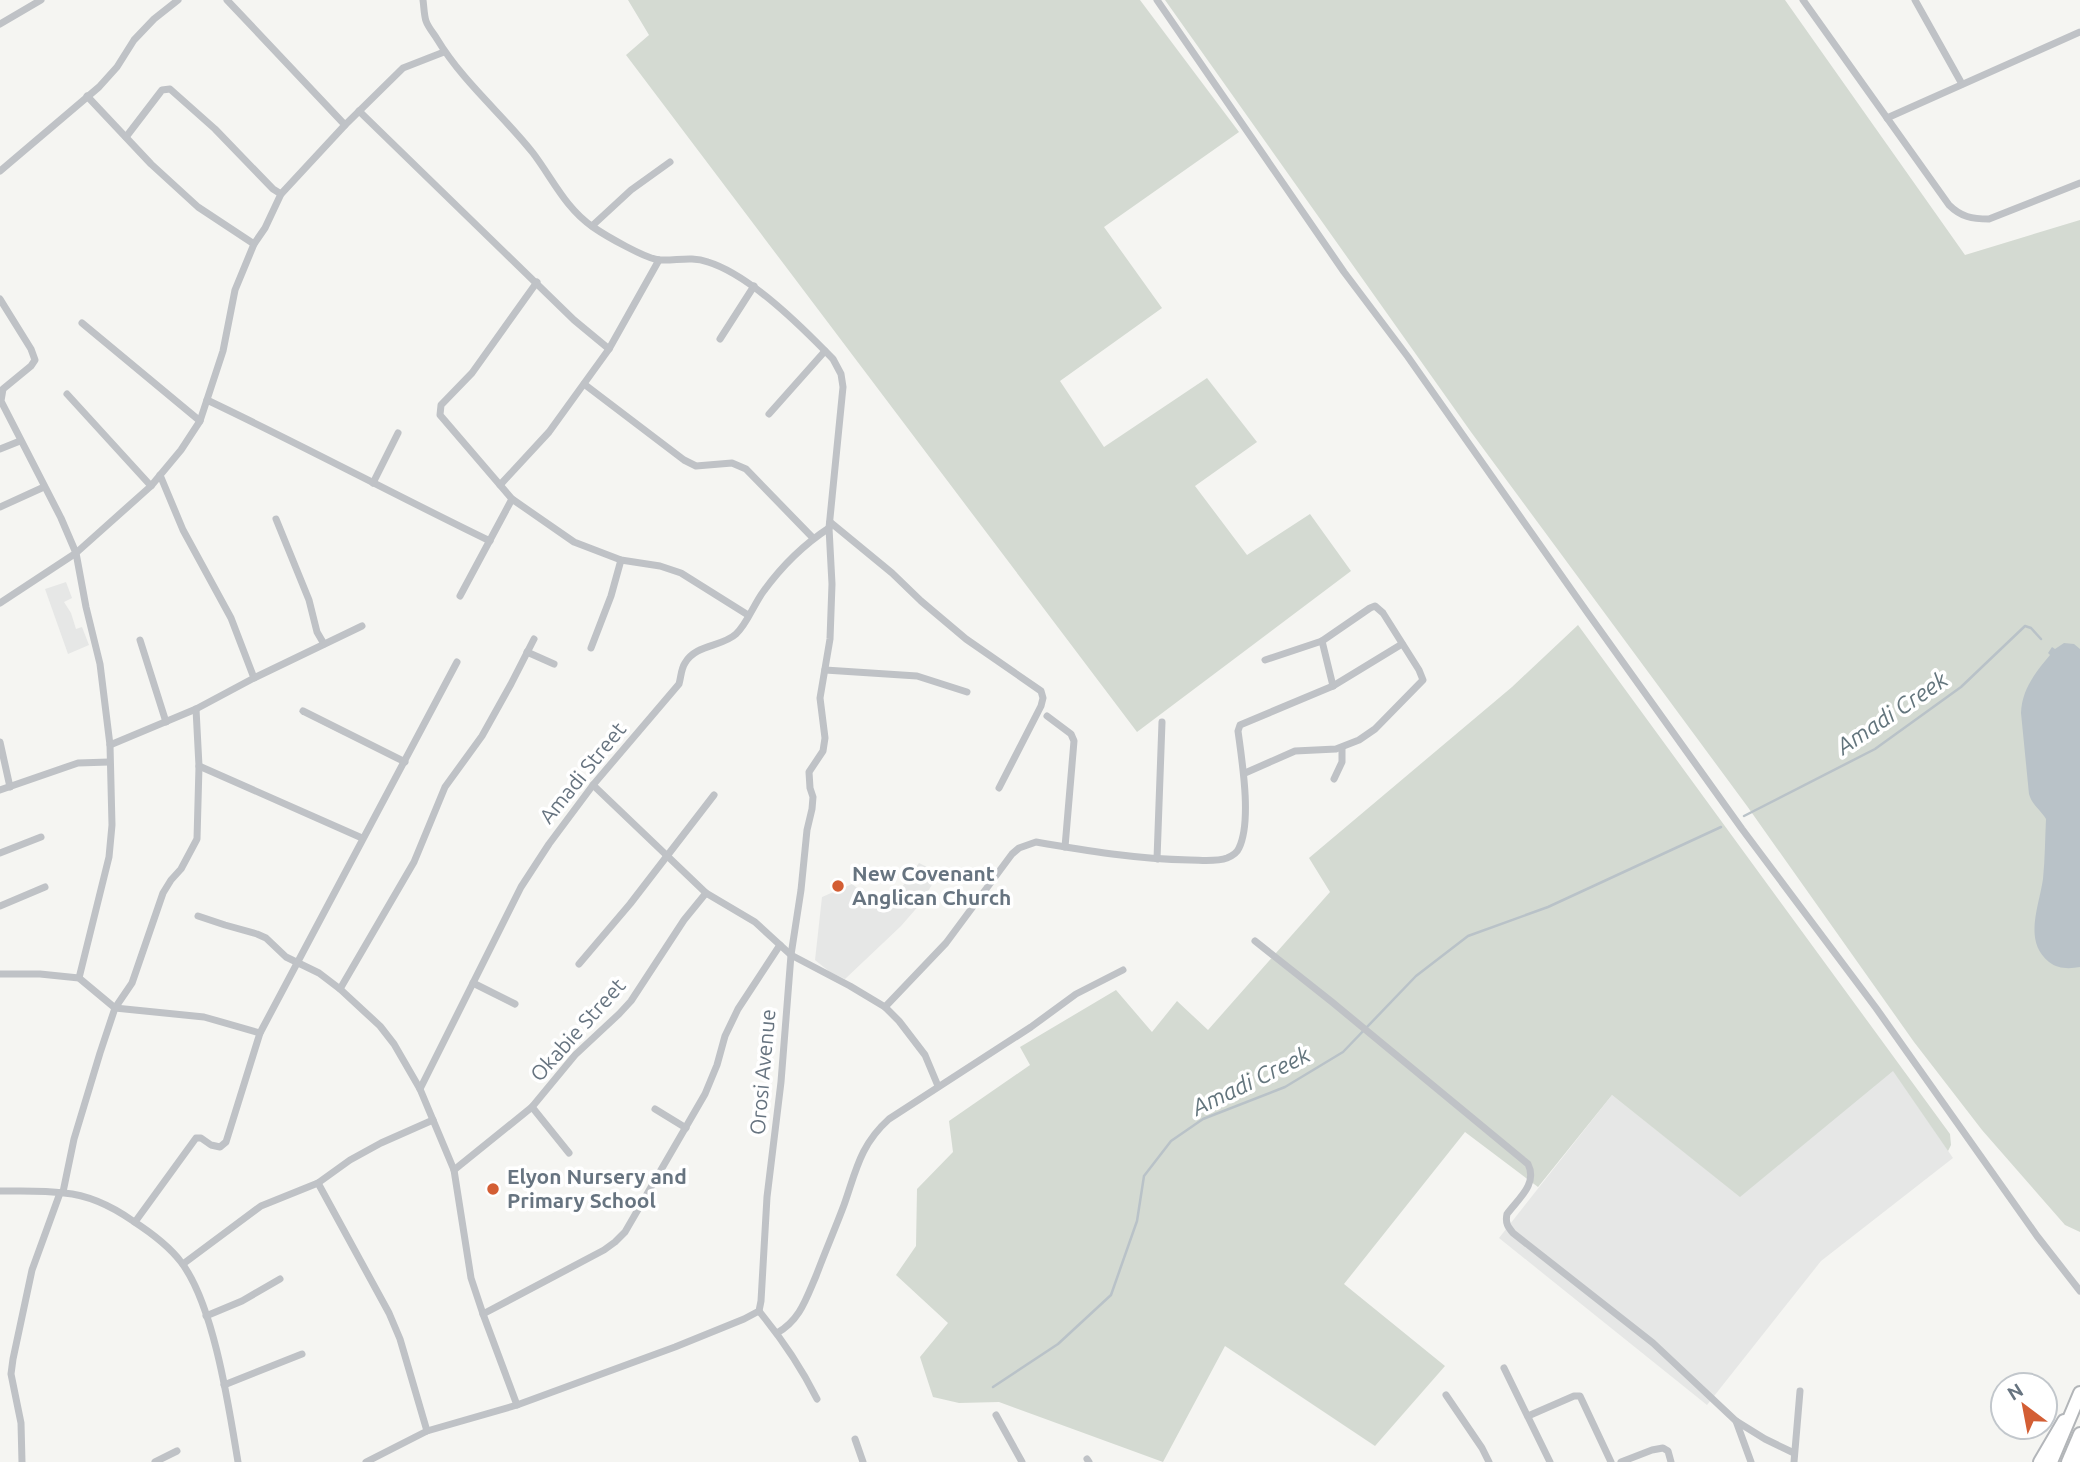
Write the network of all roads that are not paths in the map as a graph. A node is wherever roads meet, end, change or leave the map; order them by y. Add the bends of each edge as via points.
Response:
1 (41, 0) edge
2 (178, 0) edge
3 (227, 0) edge
4 (423, 0) edge
5 (1157, 0) edge
6 (1803, 0) edge
7 (1915, 0) edge
8 (0, 24) edge
9 (2080, 32) edge
10 (444, 52) junction
11 (1962, 84) junction
12 (87, 96) junction
13 (359, 111) junction
14 (1887, 118) junction
15 (345, 125) junction
16 (126, 137) junction
17 (670, 162) dead end
18 (0, 172) edge
19 (2080, 183) edge
20 (281, 194) junction
21 (592, 226) junction
22 (254, 244) junction
23 (659, 260) junction
24 (537, 282) junction
25 (754, 286) junction
26 (0, 299) edge
27 (82, 323) dead end
28 (720, 339) dead end
29 (609, 349) junction
30 (825, 351) junction
31 (584, 384) junction
32 (1, 389) edge
33 (67, 394) dead end
34 (207, 400) junction
35 (769, 414) dead end
36 (200, 421) junction
37 (398, 433) dead end
38 (20, 441) junction
39 (0, 449) edge
40 (160, 475) junction
41 (373, 483) junction
42 (500, 485) junction
43 (151, 486) junction
44 (44, 487) junction
45 (512, 499) junction
46 (0, 507) edge
47 (276, 519) dead end
48 (830, 525) junction
49 (813, 538) junction
50 (490, 541) junction
51 (76, 553) junction
52 (621, 560) junction
53 (460, 596) dead end
54 (0, 603) edge
55 (748, 615) junction
56 (362, 626) dead end
57 (139, 639) dead end
58 (534, 639) dead end
59 (1322, 641) junction
60 (324, 644) junction
61 (1402, 644) junction
62 (591, 648) dead end
63 (527, 652) junction
64 (1265, 660) dead end
65 (457, 662) dead end
66 (554, 664) dead end
67 (825, 670) junction
68 (254, 678) junction
69 (1332, 686) junction
70 (967, 692) dead end
71 (196, 709) junction
72 (303, 711) dead end
73 (1047, 716) dead end
74 (166, 722) junction
75 (1162, 722) dead end
76 (0, 742) edge
77 (110, 745) junction
78 (1342, 748) junction
79 (109, 762) junction
80 (405, 762) junction
81 (199, 766) junction
82 (1244, 773) junction
83 (1334, 779) dead end
84 (593, 785) junction
85 (10, 787) junction
86 (999, 788) dead end
87 (0, 790) edge
88 (714, 795) dead end
89 (41, 836) dead end
90 (362, 838) junction
91 (1065, 847) junction
92 (0, 853) edge
93 (667, 856) junction
94 (1157, 859) junction
95 (44, 887) dead end
96 (706, 893) junction
97 (0, 905) edge
98 (198, 916) dead end
99 (1255, 941) dead end
100 (780, 945) junction
101 (790, 955) junction
102 (298, 964) junction
103 (579, 964) dead end
104 (1123, 970) dead end
105 (0, 975) edge
106 (79, 978) junction
107 (473, 983) junction
108 (340, 989) junction
109 (515, 1004) dead end
110 (885, 1007) junction
111 (115, 1008) junction
112 (260, 1033) junction
113 (938, 1086) junction
114 (420, 1089) junction
115 (532, 1107) junction
116 (655, 1110) dead end
117 (433, 1120) junction
118 (686, 1128) junction
119 (569, 1153) dead end
120 (454, 1170) junction
121 (318, 1183) junction
122 (0, 1191) edge
123 (62, 1193) junction
124 (135, 1222) junction
125 (183, 1264) junction
126 (280, 1279) dead end
127 (2080, 1291) edge
128 (759, 1311) junction
129 (482, 1314) junction
130 (206, 1316) junction
131 (777, 1333) junction
132 (302, 1354) dead end
133 (1504, 1368) dead end
134 (224, 1385) junction
135 (1800, 1391) dead end
136 (1446, 1395) dead end
137 (2078, 1398) edge
138 (817, 1399) dead end
139 (517, 1405) junction
140 (996, 1415) dead end
141 (1528, 1416) junction
142 (1736, 1421) junction
143 (427, 1431) junction
144 (2080, 1434) edge
145 (855, 1439) dead end
146 (177, 1451) dead end
147 (2080, 1451) edge
148 (1794, 1458) edge
149 (1626, 1461) edge
150 (22, 1462) edge
151 (155, 1462) edge
152 (238, 1462) edge
153 (366, 1462) edge
154 (863, 1462) edge
155 (1022, 1462) edge
156 (1489, 1462) edge
157 (1550, 1462) edge
158 (1611, 1462) edge
159 (1671, 1462) edge
160 (1751, 1462) edge
161 (2040, 1462) edge
162 (2051, 1462) edge
163 (2068, 1462) edge
164 (2075, 1462) edge

1 - 8 street
2 - 12 street via 153,19 117,67
3 - 15 street
4 - 10 street via 426,22
5 - 127 street via 1585,610
6 - 14 street
7 - 11 street
9 - 11 street
10 - 13 street via 403,68
10 - 21 street via 533,154 565,200
11 - 14 street
12 - 16 street
12 - 18 street
13 - 15 street
13 - 24 street
14 - 19 street via 1958,214 1989,219
15 - 20 street
16 - 20 street via 162,90 170,89
16 - 22 street via 198,206
17 - 21 street
20 - 22 street
21 - 23 street
22 - 34 street via 235,290
23 - 25 street, Orosi Avenue via 706,261
23 - 29 street
24 - 29 street
24 - 42 street via 439,410
25 - 28 street
25 - 30 street, Orosi Avenue
26 - 32 street via 35,360
27 - 36 street
29 - 31 street
30 - 35 street
30 - 48 street, Orosi Avenue via 841,374 843,387
31 - 42 street via 550,432
31 - 49 street via 684,460 696,466 732,463 746,469
32 - 38 street via 1,401
33 - 43 street
34 - 36 street
34 - 41 street
36 - 40 street
37 - 41 street
38 - 39 street
38 - 44 street
40 - 43 street
40 - 68 street via 183,530 231,618
41 - 50 street
42 - 45 street
43 - 51 street
44 - 46 street
44 - 51 street
45 - 50 street
45 - 52 street via 574,542
47 - 60 street
48 - 49 street, Amadi Street
48 - 67 street, Orosi Avenue via 832,583
48 - 86 street via 966,639 1041,691 1041,706
49 - 55 street, Amadi Street via 791,558
50 - 53 street
51 - 54 street
51 - 77 street via 100,664
52 - 55 street via 681,573
52 - 62 street
55 - 84 street, Amadi Street via 727,641 689,657 679,684
56 - 60 street
57 - 74 street
58 - 63 street
59 - 61 street via 1375,606
59 - 64 street
59 - 69 street
60 - 68 street
61 - 69 street
61 - 78 street via 1422,682 1375,729
63 - 66 street
63 - 108 street via 482,736 444,788 414,862
65 - 80 street
67 - 70 street via 917,676
67 - 101 street, Orosi Avenue via 820,698 825,745 809,772 812,809
68 - 71 street
69 - 82 street via 1240,725
71 - 74 street
71 - 81 street
72 - 80 street
73 - 91 street via 1074,741
74 - 77 street
75 - 94 street
76 - 85 street
77 - 79 street
78 - 82 street via 1295,751
78 - 83 street
79 - 85 street via 78,763
79 - 106 street via 109,857
80 - 90 street
81 - 90 street
81 - 111 street via 197,839 163,893 132,983
82 - 94 street via 1244,829 1236,853 1215,860
84 - 93 street
84 - 107 street, Amadi Street via 521,887
85 - 87 street
88 - 93 street
89 - 92 street
90 - 102 street
91 - 94 street
91 - 110 street via 1035,842 1019,848 946,943
93 - 96 street
93 - 103 street
95 - 97 street
96 - 100 street via 755,922
96 - 115 street, Okabie Street via 631,1001 575,1055
98 - 102 street via 266,938
99 - 142 street via 1528,1164 1530,1185 1507,1214 1513,1233 1653,1343
100 - 101 street
100 - 118 street via 738,1009 705,1094
101 - 110 street
101 - 128 street, Orosi Avenue
102 - 108 street
102 - 112 street
104 - 113 street via 1076,994
105 - 106 street
106 - 111 street
107 - 109 street
107 - 114 street, Amadi Street
108 - 114 street via 387,1035
110 - 113 street via 925,1055
111 - 112 street via 204,1017
111 - 123 street via 80,1115
112 - 124 street via 226,1142 220,1147 196,1138
113 - 131 street via 888,1119 866,1143 804,1303 794,1321
114 - 117 street
115 - 119 street
115 - 120 street, Okabie Street
116 - 118 street
117 - 120 street
117 - 121 street via 380,1143
118 - 129 street via 615,1242
120 - 129 street via 471,1278
121 - 125 street via 261,1206
121 - 143 street via 389,1313
122 - 123 street
123 - 124 street via 92,1199
123 - 150 street via 32,1270 12,1366
124 - 125 street
125 - 130 street
126 - 130 street
128 - 131 street
128 - 139 street
129 - 139 street
130 - 134 street
131 - 138 street
132 - 134 street
133 - 141 street
134 - 152 street
135 - 148 street
136 - 156 street
137 - 161 main road
137 - 162 main road
139 - 143 street
140 - 155 street
141 - 157 street
141 - 158 street via 1580,1396
142 - 148 street
142 - 160 street
143 - 153 street
144 - 163 main road
145 - 154 street
146 - 151 street
147 - 164 main road
149 - 159 street via 1663,1448

